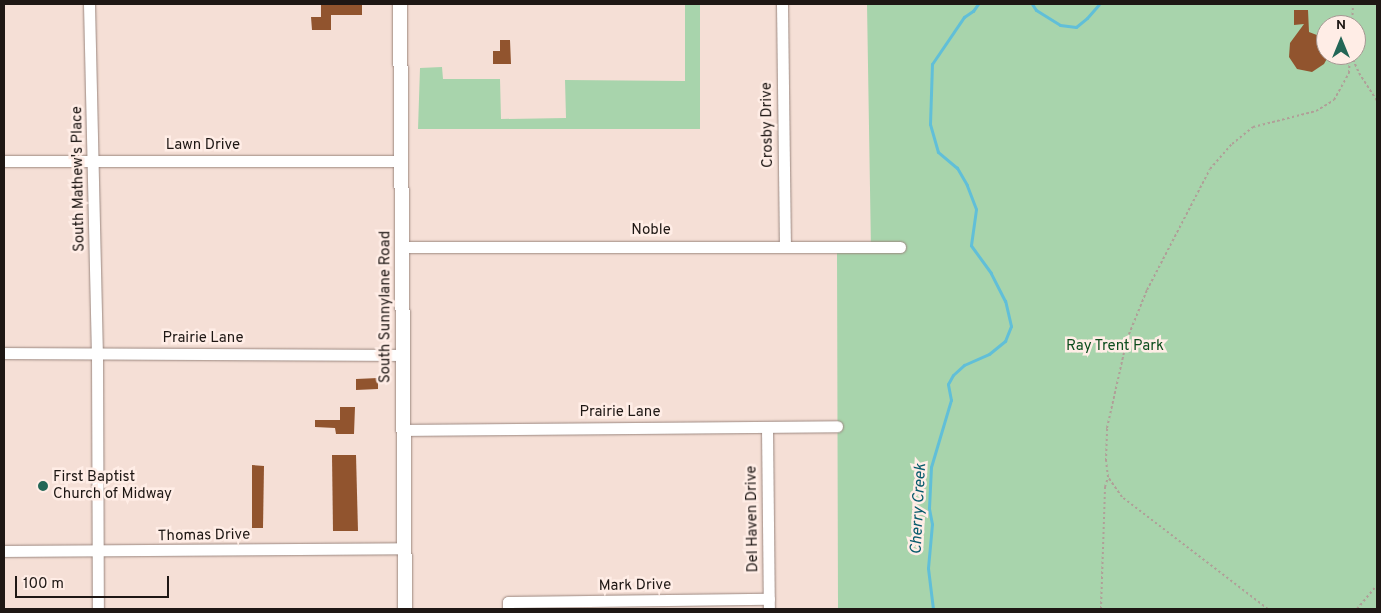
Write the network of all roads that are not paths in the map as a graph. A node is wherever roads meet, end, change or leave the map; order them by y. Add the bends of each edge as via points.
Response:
1 (89, 4) edge
2 (400, 4) edge
3 (782, 4) edge
4 (4, 161) edge
5 (94, 161) junction
6 (402, 161) junction
7 (784, 246) junction
8 (403, 247) junction
9 (900, 247) dead end
10 (4, 353) edge
11 (98, 353) junction
12 (403, 355) junction
13 (837, 426) dead end
14 (767, 428) junction
15 (403, 430) junction
16 (404, 548) junction
17 (4, 551) edge
18 (98, 552) junction
19 (769, 604) edge
20 (98, 609) edge
21 (405, 609) edge
22 (508, 609) edge

1 - 5 street, South Mathew's Place
2 - 6 main road, South Sunnylane Road
3 - 7 street, Crosby Drive
4 - 5 street, Lawn Drive
5 - 6 street, Lawn Drive
5 - 11 street, South Mathew's Place
6 - 8 main road, South Sunnylane Road
7 - 8 street, Noble
7 - 9 street, Noble
8 - 12 main road, South Sunnylane Road
10 - 11 street, Prairie Lane
11 - 12 street, Prairie Lane
11 - 18 street, South Mathew's Place
12 - 15 main road, South Sunnylane Road
13 - 14 street, Prairie Lane
14 - 15 street, Prairie Lane
14 - 19 street, Del Haven Drive
15 - 16 main road, South Sunnylane Road
16 - 18 street, Thomas Drive
16 - 21 main road, South Sunnylane Road
17 - 18 street, Thomas Drive
18 - 20 street, South Mathew's Place
19 - 22 street, Mark Drive via 508,602

